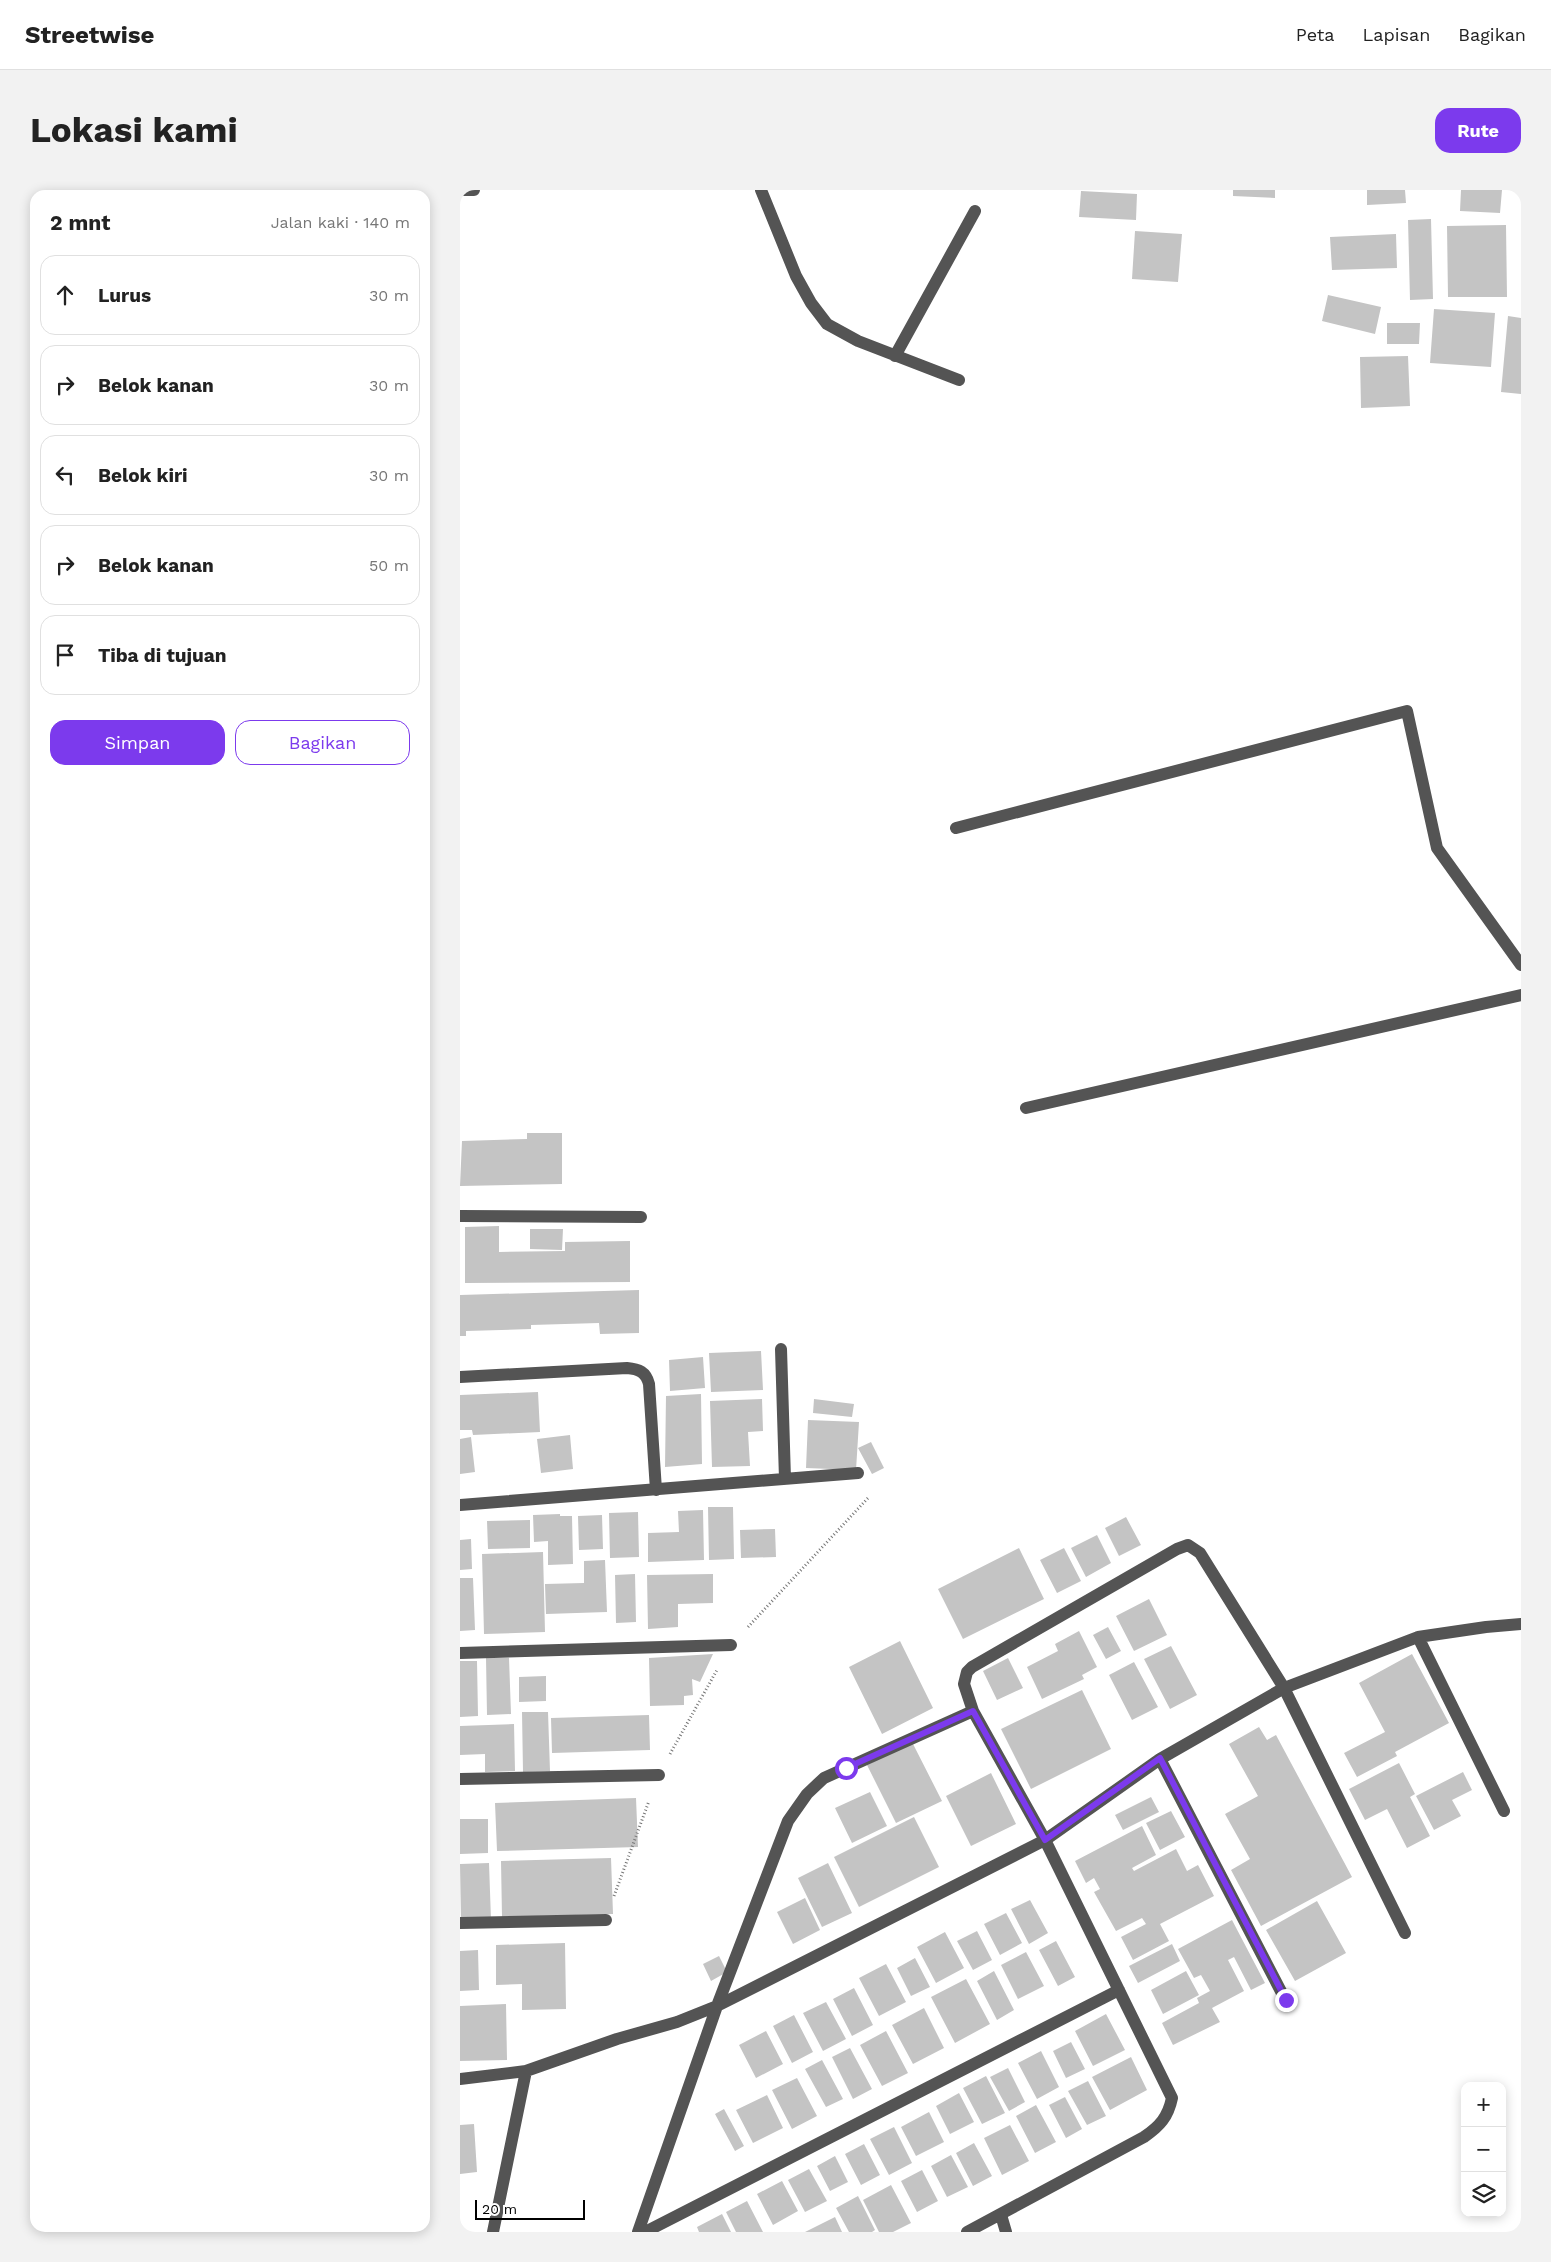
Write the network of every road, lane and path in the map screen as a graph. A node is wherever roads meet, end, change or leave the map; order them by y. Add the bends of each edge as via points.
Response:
1 (460, 190) edge
2 (474, 190) edge
3 (761, 190) edge
4 (976, 211) dead end
5 (896, 356) junction
6 (959, 380) dead end
7 (956, 828) dead end
8 (1521, 965) edge
9 (1521, 995) edge
10 (1026, 1108) dead end
11 (460, 1216) edge
12 (641, 1218) dead end
13 (781, 1349) dead end
14 (460, 1377) edge
15 (858, 1473) joint
16 (784, 1479) junction
17 (656, 1490) junction
18 (460, 1505) edge
19 (1521, 1624) edge
20 (1418, 1637) junction
21 (731, 1645) junction
22 (460, 1653) edge
23 (1284, 1688) junction
24 (973, 1711) junction
25 (1160, 1758) junction
26 (659, 1775) junction
27 (460, 1779) edge
28 (1504, 1811) dead end
29 (1045, 1840) junction
30 (606, 1920) joint
31 (460, 1923) edge
32 (1405, 1933) dead end
33 (1119, 1990) junction
34 (1286, 2000) dead end
35 (717, 2006) junction
36 (526, 2071) junction
37 (460, 2079) edge
38 (1001, 2215) junction
39 (493, 2232) edge
40 (638, 2232) edge
41 (645, 2232) edge
42 (967, 2232) edge
43 (1006, 2232) edge

1 - 2 street
3 - 5 street via 796,276 827,324 858,342
4 - 5 street
5 - 6 street
7 - 8 street via 1408,711 1437,848
9 - 10 street
11 - 12 street
13 - 16 street
14 - 17 street via 627,1368 643,1372 649,1384
15 - 16 street
15 - 21 path via 870,1496
16 - 17 street
17 - 18 street
19 - 20 street
20 - 23 street
20 - 28 street
21 - 22 street
21 - 26 path
23 - 24 street via 1200,1553 1188,1545 972,1668 967,1672 964,1684
23 - 25 street
23 - 32 street
24 - 29 street
24 - 35 street via 824,1778 807,1794 788,1821
25 - 29 street
25 - 34 street
26 - 27 street
26 - 30 path
29 - 33 street
29 - 35 street
30 - 31 street
33 - 38 street via 1172,2098 1167,2115 1144,2137
33 - 41 street
35 - 36 street
35 - 40 street
36 - 37 street
36 - 39 street
38 - 42 street
38 - 43 street

